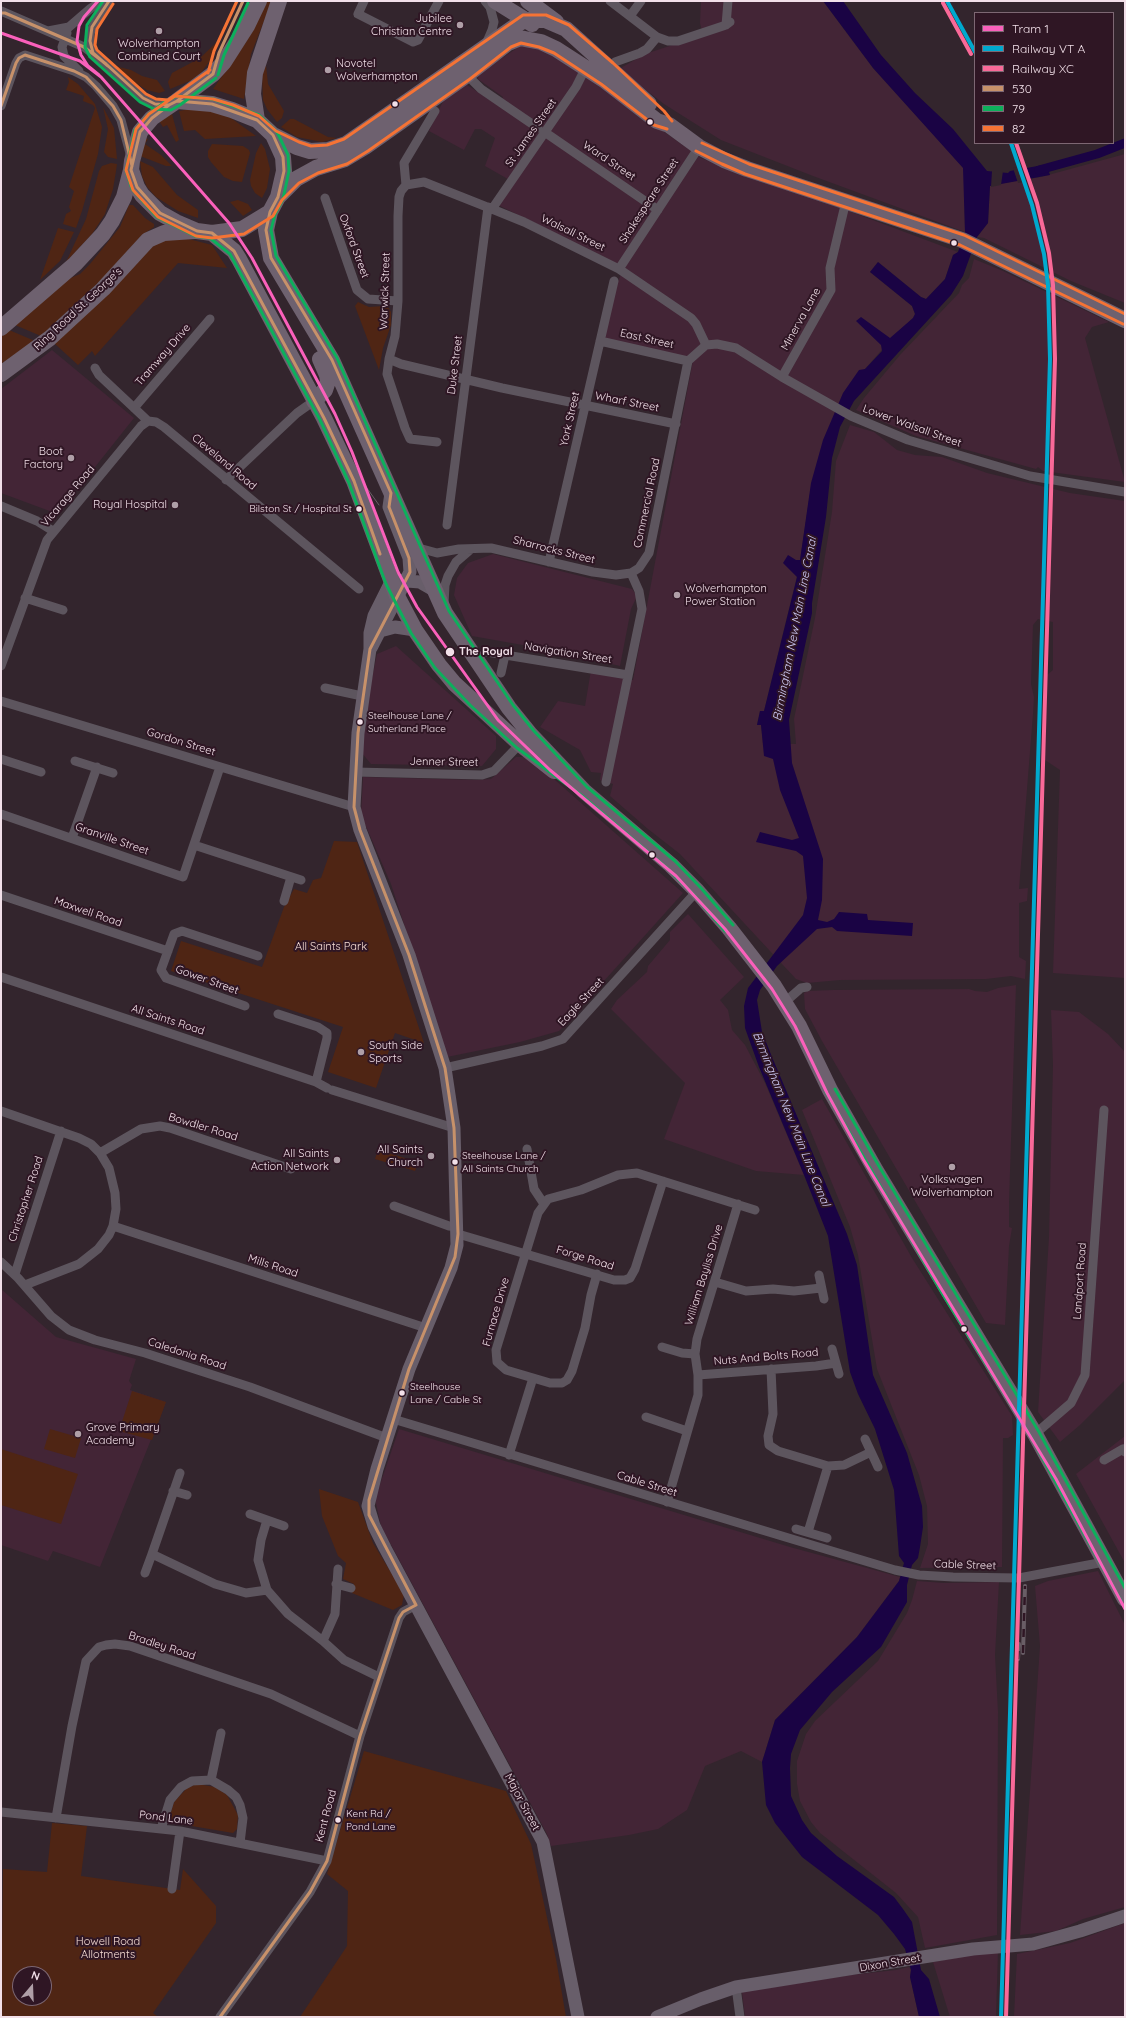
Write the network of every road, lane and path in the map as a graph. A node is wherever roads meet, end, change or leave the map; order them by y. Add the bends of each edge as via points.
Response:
1 (102, 1) edge
2 (109, 1) edge
3 (259, 1) edge
4 (279, 1) edge
5 (364, 1) edge
6 (439, 1) edge
7 (484, 1) edge
8 (495, 1) edge
9 (509, 1) edge
10 (528, 1) edge
11 (610, 1) edge
12 (641, 1) edge
13 (728, 1) edge
14 (1, 11) edge
15 (630, 16) junction
16 (524, 20) junction
17 (69, 27) junction
18 (566, 29) junction
19 (48, 31) junction
20 (657, 37) junction
21 (65, 38) junction
22 (520, 38) junction
23 (483, 48) junction
24 (93, 53) junction
25 (598, 72) junction
26 (467, 75) junction
27 (86, 77) junction
28 (173, 103) junction
29 (1, 106) edge
30 (435, 112) dead end
31 (257, 120) junction
32 (542, 130) junction
33 (273, 136) junction
34 (699, 147) junction
35 (132, 165) junction
36 (406, 186) junction
37 (278, 197) junction
38 (325, 198) dead end
39 (846, 201) junction
40 (490, 208) junction
41 (658, 210) junction
42 (270, 212) junction
43 (205, 232) junction
44 (619, 269) junction
45 (276, 270) junction
46 (614, 281) dead end
47 (398, 301) junction
48 (210, 319) dead end
49 (1125, 320) edge
50 (1, 328) edge
51 (600, 341) junction
52 (706, 345) junction
53 (389, 359) junction
54 (688, 361) junction
55 (95, 368) dead end
56 (1, 374) edge
57 (782, 377) junction
58 (466, 379) junction
59 (306, 386) junction
60 (314, 401) junction
61 (585, 406) junction
62 (134, 408) junction
63 (297, 413) junction
64 (148, 421) junction
65 (676, 424) junction
66 (437, 442) dead end
67 (226, 480) junction
68 (1125, 492) edge
69 (391, 493) junction
70 (1, 506) edge
71 (447, 525) dead end
72 (53, 531) junction
73 (415, 547) junction
74 (471, 549) junction
75 (549, 562) junction
76 (631, 573) junction
77 (398, 586) junction
78 (359, 590) dead end
79 (434, 590) junction
80 (25, 598) junction
81 (63, 610) dead end
82 (445, 613) junction
83 (415, 630) junction
84 (380, 631) junction
85 (370, 649) junction
86 (487, 652) dead end
87 (505, 655) junction
88 (2, 662) edge
89 (501, 673) dead end
90 (628, 675) junction
91 (325, 688) dead end
92 (362, 696) junction
93 (1, 701) edge
94 (520, 744) junction
95 (1, 759) edge
96 (75, 760) dead end
97 (97, 767) junction
98 (220, 767) junction
99 (41, 772) dead end
100 (355, 772) junction
101 (113, 774) dead end
102 (606, 782) dead end
103 (584, 791) junction
104 (354, 807) junction
105 (1, 814) edge
106 (72, 838) junction
107 (194, 845) junction
108 (291, 877) junction
109 (301, 880) dead end
110 (697, 891) junction
111 (1, 895) edge
112 (284, 901) dead end
113 (168, 951) junction
114 (258, 956) dead end
115 (1, 977) edge
116 (807, 987) dead end
117 (785, 1002) junction
118 (245, 1006) dead end
119 (278, 1014) dead end
120 (445, 1068) junction
121 (316, 1082) junction
122 (1104, 1110) dead end
123 (1, 1111) edge
124 (454, 1128) junction
125 (61, 1131) junction
126 (527, 1149) dead end
127 (100, 1153) junction
128 (291, 1169) dead end
129 (663, 1181) junction
130 (544, 1204) junction
131 (738, 1204) junction
132 (394, 1206) dead end
133 (755, 1210) dead end
134 (113, 1226) junction
135 (458, 1230) junction
136 (526, 1253) junction
137 (1, 1262) edge
138 (15, 1274) junction
139 (597, 1274) junction
140 (819, 1275) dead end
141 (715, 1282) junction
142 (25, 1285) junction
143 (821, 1288) junction
144 (824, 1299) dead end
145 (426, 1328) junction
146 (662, 1347) dead end
147 (832, 1349) dead end
148 (695, 1354) junction
149 (836, 1363) junction
150 (771, 1369) junction
151 (840, 1374) dead end
152 (698, 1375) junction
153 (533, 1378) junction
154 (646, 1417) dead end
155 (393, 1419) junction
156 (687, 1431) junction
157 (1035, 1434) junction
158 (387, 1438) junction
159 (865, 1439) dead end
160 (871, 1452) junction
161 (1125, 1452) edge
162 (509, 1455) junction
163 (1104, 1460) dead end
164 (828, 1466) junction
165 (878, 1467) dead end
166 (180, 1473) dead end
167 (173, 1491) junction
168 (187, 1495) dead end
169 (667, 1502) junction
170 (250, 1514) dead end
171 (268, 1520) junction
172 (284, 1526) dead end
173 (796, 1529) dead end
174 (808, 1532) junction
175 (827, 1538) dead end
176 (152, 1554) junction
177 (1104, 1562) junction
178 (338, 1569) dead end
179 (146, 1573) dead end
180 (336, 1584) junction
181 (351, 1588) dead end
182 (267, 1590) junction
183 (1125, 1599) edge
184 (416, 1604) junction
185 (323, 1641) junction
186 (379, 1677) junction
187 (221, 1733) dead end
188 (360, 1736) junction
189 (211, 1780) junction
190 (1, 1812) edge
191 (56, 1818) junction
192 (161, 1829) junction
193 (180, 1831) junction
194 (240, 1843) junction
195 (327, 1861) junction
196 (172, 1889) dead end
197 (1125, 1916) edge
198 (736, 1988) junction
199 (220, 2017) edge
200 (578, 2017) edge
201 (657, 2017) edge
202 (740, 2017) edge

1 - 17 street
2 - 24 street via 90,33
3 - 28 highway via 247,26 224,62 213,74
4 - 31 highway via 255,73 253,94
5 - 6 street via 358,14 413,42 418,40
7 - 23 street via 490,7 494,22
8 - 16 highway
9 - 16 highway via 515,5
10 - 18 highway
11 - 15 street
12 - 15 street
13 - 20 street via 728,24 678,41
14 - 19 street
15 - 20 street
16 - 18 highway via 545,20
16 - 22 highway
16 - 23 highway
16 - 25 highway via 578,54
17 - 19 street
17 - 21 street
18 - 25 highway
19 - 21 street
20 - 25 street via 647,49 620,59
21 - 24 street
21 - 27 street via 62,48 64,56
22 - 25 highway via 541,42
22 - 26 highway via 508,43
23 - 33 highway via 346,144 328,150 310,150
24 - 28 street via 143,98 155,104
25 - 32 street, St James Street via 576,87
25 - 34 highway via 661,115 669,126
26 - 32 street, Ward Street via 481,89
26 - 37 highway via 365,147 296,179
27 - 29 street via 24,55 16,63
27 - 35 street via 104,94 121,120
28 - 31 highway via 212,104
28 - 35 highway via 152,118 140,132
30 - 36 street via 404,163
31 - 33 highway
32 - 40 street, St James Street
32 - 41 street, Ward Street
33 - 37 highway via 283,157 284,171
34 - 39 highway via 748,169
34 - 41 street, Shakespeare Street
35 - 43 highway via 137,187 160,213
35 - 50 highway via 124,197 103,234 75,264
36 - 40 street, Walsall Street via 424,182
36 - 47 street, Warwick Street via 401,190 398,216
37 - 42 highway
38 - 47 street, Oxford Street via 325,214 357,290 368,299
39 - 49 highway via 962,240
39 - 57 street, Minerva Lane via 830,268 831,290
40 - 44 street, Walsall Street
40 - 58 street, Duke Street
41 - 44 street, Shakespeare Street
42 - 43 highway via 242,229
42 - 45 highway via 266,230 267,242
43 - 56 highway, Ring Road St. George's via 164,233 148,240 87,303 46,340
43 - 59 highway via 234,251 239,258
44 - 52 street, Walsall Street via 691,318
45 - 60 highway via 289,303 328,375 325,390
45 - 69 highway via 311,322 332,360
46 - 51 street, York Street
47 - 53 street, Warwick Street via 395,336
48 - 62 street, Tramway Drive
51 - 54 street, East Street
51 - 61 street, York Street
52 - 54 street
52 - 57 street, Lower Walsall Street via 717,344 736,348
53 - 58 street, Wharf Street
53 - 66 street, Warwick Street via 387,374 410,439
54 - 65 street, Commercial Road
55 - 62 street, Cleveland Road via 99,376
57 - 68 street, Lower Walsall Street via 851,416 908,440 1022,474
58 - 61 street, Wharf Street
58 - 71 street, Duke Street
59 - 60 highway
59 - 63 street via 303,403
60 - 63 street
60 - 77 highway via 354,481
61 - 65 street, Wharf Street
61 - 75 street, York Street
62 - 64 street, Cleveland Road
63 - 67 street
64 - 67 street, Cleveland Road via 164,426
64 - 72 street, Vicarage Road via 141,426
65 - 76 street, Commercial Road via 649,553 644,563
67 - 78 street, Cleveland Road
69 - 73 highway
69 - 77 street via 389,507 410,566 410,572
70 - 72 street via 37,521
72 - 80 street, Vicarage Road
73 - 74 street, Sharrocks Street via 437,553
73 - 79 highway
74 - 75 street, Sharrocks Street via 491,548
74 - 82 street via 456,562 448,576 444,591
75 - 76 street, Sharrocks Street via 616,575
76 - 90 street via 639,591 642,609
77 - 79 street via 420,582
77 - 83 highway
77 - 84 street
77 - 85 street via 374,616
79 - 82 highway
80 - 81 street
80 - 88 street, Vicarage Road
82 - 103 highway via 509,708
83 - 84 street via 396,627
83 - 94 highway via 438,665 454,683
84 - 85 street
85 - 92 street, Major Street
86 - 87 street, Navigation Street
87 - 89 street
87 - 90 street, Navigation Street
90 - 102 street
91 - 92 street
92 - 100 street, Major Street
93 - 98 street, Gordon Street
94 - 100 street, Jenner Street via 494,771 482,775
94 - 103 highway
95 - 99 street
96 - 97 street
97 - 101 street
97 - 106 street
98 - 104 street, Gordon Street
98 - 107 street, Granville Street
100 - 104 street, Major Street
103 - 110 highway via 671,865
104 - 120 street, Major Street via 360,830 409,955
105 - 106 street, Granville Street
106 - 107 street, Granville Street via 183,877
107 - 108 street
108 - 109 street
108 - 112 street
110 - 117 highway via 729,928
110 - 120 street, Eagle Street via 563,1039
111 - 113 street, Maxwell Road
113 - 114 street via 174,934 182,932
113 - 118 street, Gower Street via 161,970 166,978
115 - 121 street, All Saints Road
116 - 117 street via 801,988
117 - 157 highway via 830,1090 876,1171
119 - 121 street via 318,1027 327,1033
120 - 124 street, Major Street
121 - 124 street, All Saints Road via 330,1089
122 - 157 street, Landport Road via 1085,1375 1071,1403
123 - 125 street
124 - 135 street, Major Street
125 - 127 street via 91,1144
125 - 138 street, Christopher Road
126 - 130 street via 534,1189
127 - 128 street, Bowdler Road via 141,1129 160,1126
127 - 134 street via 109,1168 115,1193
129 - 130 street via 629,1173 555,1196
129 - 131 street
129 - 139 street, Forge Road via 630,1278 620,1281
130 - 136 street via 538,1213
131 - 133 street
131 - 141 street, William Bayliss Drive
132 - 135 street, Forge Road
134 - 142 street via 98,1249 85,1260
134 - 145 street, Mills Road
135 - 136 street, Forge Road
135 - 145 street, Major Street via 454,1257
136 - 139 street, Forge Road
136 - 153 street, Furnace Drive via 496,1357 497,1362 506,1370
137 - 138 street, Caledonia Road
138 - 142 street, Caledonia Road
139 - 153 street, Furnace Drive via 585,1328 570,1376 562,1383 556,1384
140 - 143 street
141 - 143 street via 746,1291
141 - 148 street, William Bayliss Drive via 697,1339
142 - 158 street, Caledonia Road via 51,1316 79,1334 250,1387
143 - 144 street
145 - 155 street, Major Street
146 - 148 street
147 - 149 street, Nuts And Bolts Road
148 - 152 street, William Bayliss Drive
149 - 150 street, Nuts And Bolts Road
149 - 151 street, Nuts And Bolts Road
150 - 152 street, Nuts And Bolts Road
150 - 164 street via 774,1414 768,1436 770,1445 778,1451
152 - 156 street, William Bayliss Drive via 698,1395
153 - 162 street
154 - 156 street
155 - 158 street, Major Street
155 - 162 street, Cable Street
156 - 169 street, William Bayliss Drive
157 - 177 highway
158 - 184 street, Major Street via 368,1506 370,1515
159 - 160 street
160 - 164 street via 844,1465
160 - 165 street
161 - 163 street via 1123,1449
162 - 169 street, Cable Street
164 - 174 street
166 - 167 street
167 - 168 street
167 - 176 street
169 - 177 street, Cable Street via 919,1575 1019,1578
170 - 171 street
171 - 172 street
171 - 182 street via 258,1560
173 - 174 street
174 - 175 street
176 - 179 street
176 - 182 street via 215,1584 246,1593
177 - 183 highway
178 - 180 street
180 - 181 street
180 - 185 street via 335,1614
182 - 185 street via 288,1614
184 - 186 street, Kent Road via 399,1618
184 - 200 street, Major Street via 543,1842
185 - 186 street via 344,1660
186 - 188 street, Kent Road
187 - 189 street
188 - 191 street, Bradley Road via 271,1694 130,1646 106,1645 99,1647 86,1661
188 - 195 street, Kent Road
189 - 192 street via 192,1782 181,1787 170,1800
189 - 194 street via 228,1790 240,1805 243,1818
190 - 191 street, Pond Lane
191 - 192 street, Pond Lane
192 - 193 street, Pond Lane
193 - 194 street, Pond Lane
193 - 196 street
194 - 195 street, Pond Lane
195 - 199 street, Kent Road via 310,1892
197 - 198 street, Dixon Street via 1033,1944 990,1946
198 - 201 street, Dixon Street
198 - 202 street

